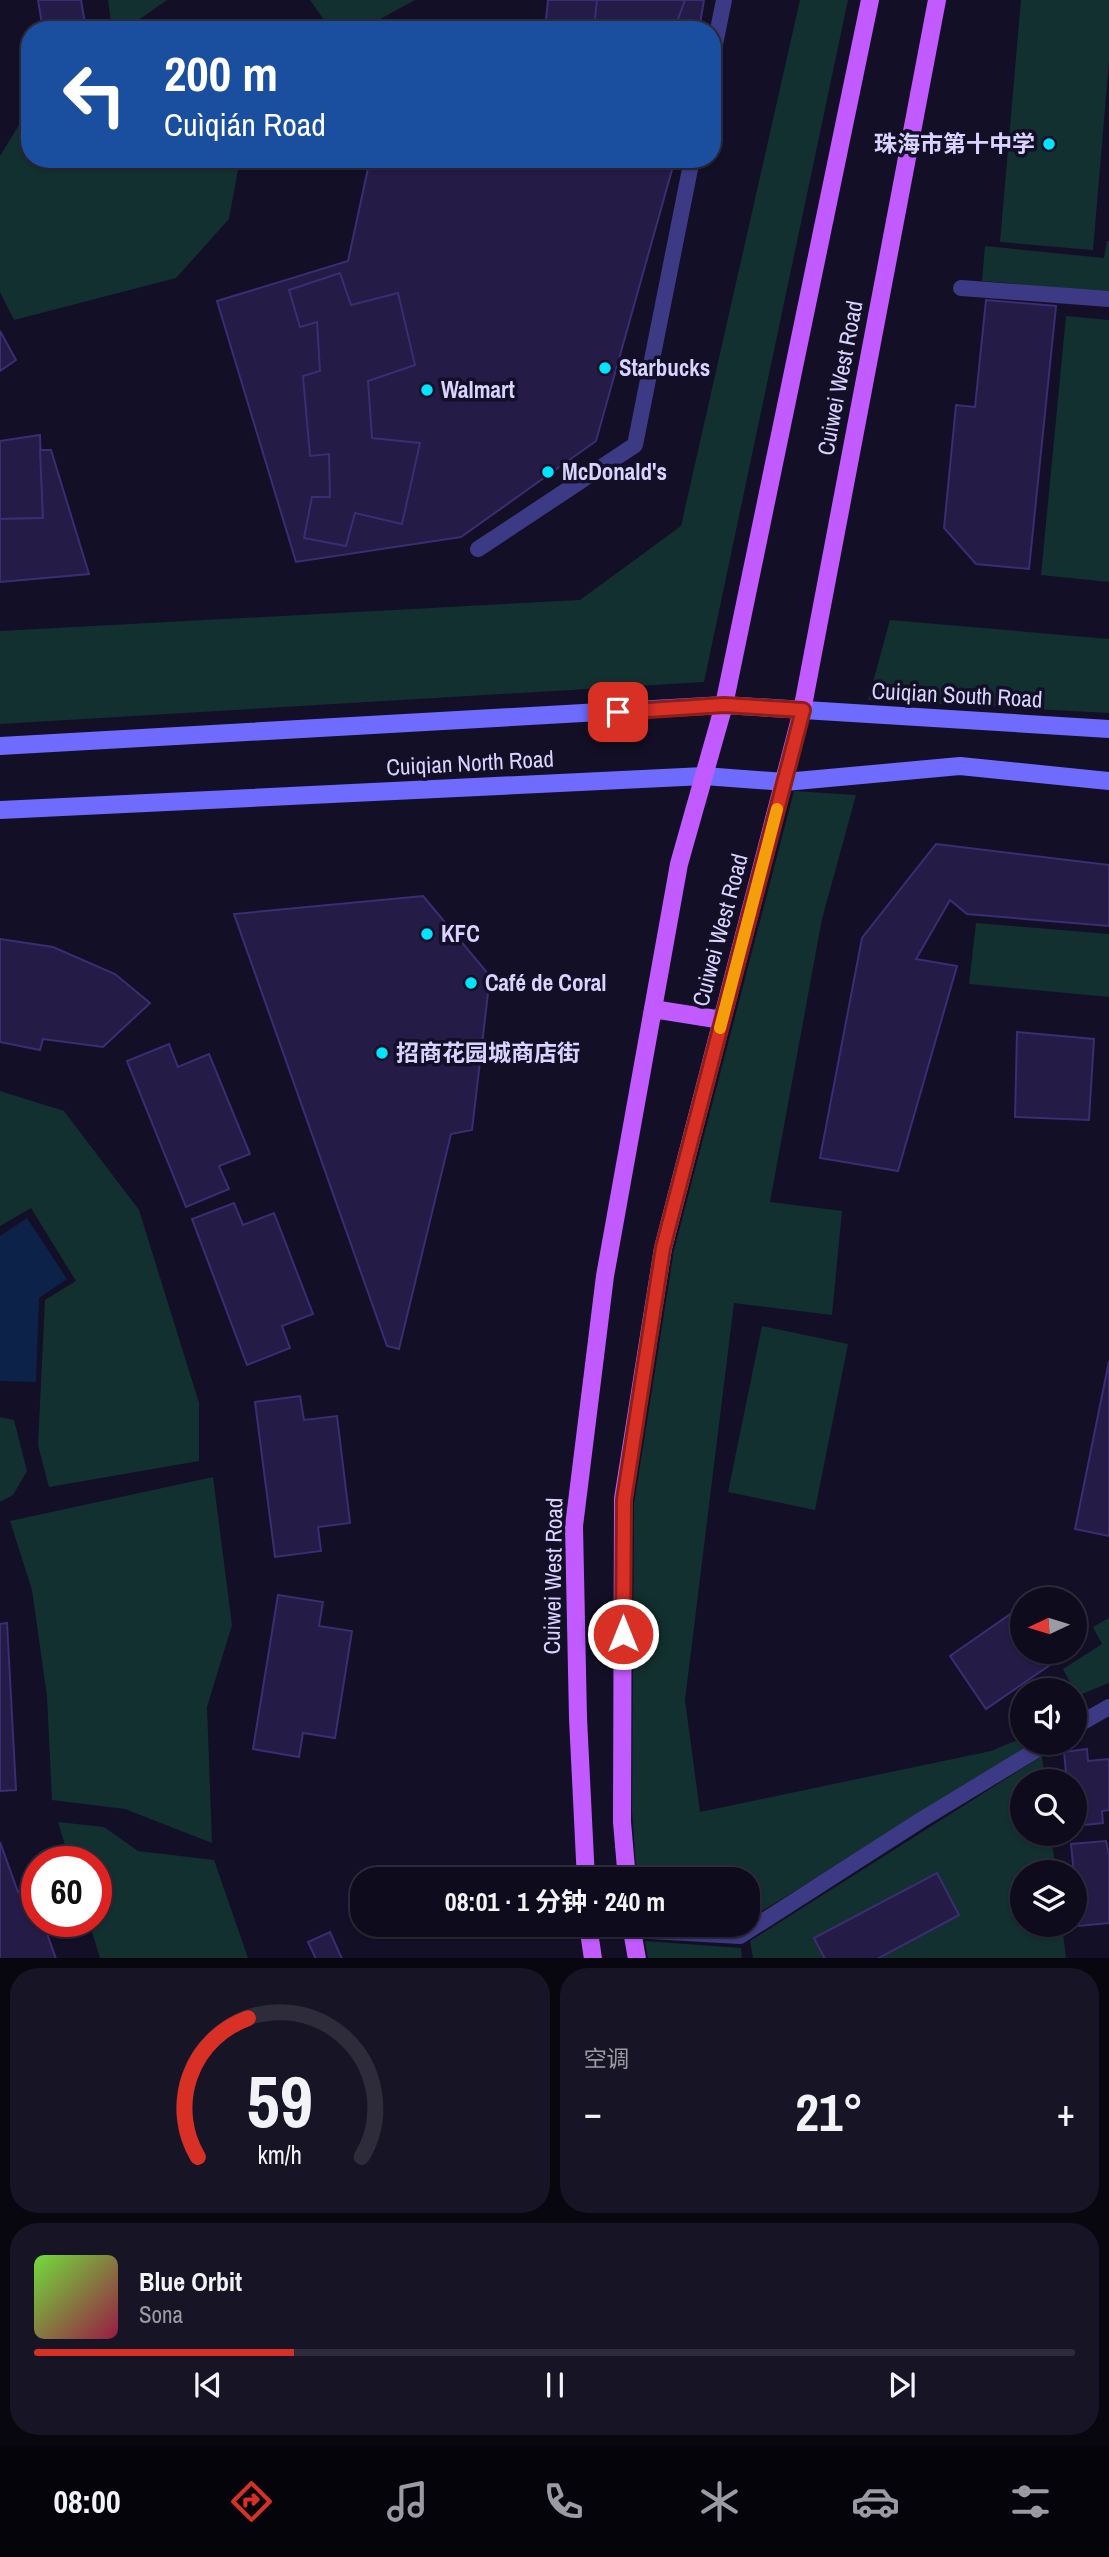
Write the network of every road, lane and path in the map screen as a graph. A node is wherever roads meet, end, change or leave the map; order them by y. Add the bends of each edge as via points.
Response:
1 (724, 0) edge
2 (870, 0) edge
3 (937, 0) edge
4 (720, 21) edge
5 (690, 168) edge
6 (961, 288) dead end
7 (1109, 299) edge
8 (478, 549) dead end
9 (724, 705) junction
10 (803, 710) junction
11 (1109, 729) edge
12 (0, 746) edge
13 (704, 776) junction
14 (1109, 781) edge
15 (785, 782) junction
16 (0, 810) edge
17 (653, 1009) junction
18 (722, 1020) junction
19 (1109, 1707) edge
20 (1087, 1720) edge
21 (1028, 1755) edge
22 (585, 1867) edge
23 (626, 1867) edge
24 (760, 1923) edge
25 (590, 1937) edge
26 (633, 1937) edge
27 (593, 1958) edge
28 (637, 1958) edge

1 - 4 lane
2 - 9 main road, Cuiwei West Road
3 - 10 main road, Cuiwei West Road
5 - 8 lane via 635,445
6 - 7 lane
9 - 10 main road, Cuiqian North Road
9 - 12 main road, Cuiqian North Road
9 - 13 main road, Cuiwei West Road
10 - 11 main road, Cuiqian South Road
10 - 15 main road, Cuiwei West Road
13 - 15 main road, Cuiqian North Road
13 - 16 main road, Cuiqian North Road
13 - 17 main road, Cuiwei West Road via 679,864
14 - 15 main road, Cuiqian North Road via 960,766
15 - 18 main road, Cuiwei West Road
17 - 18 main road
17 - 22 main road, Cuiwei West Road via 605,1276 574,1526
18 - 23 main road, Cuiwei West Road via 663,1248 624,1500 622,1822
19 - 20 lane
21 - 24 lane
25 - 27 main road
26 - 28 main road

